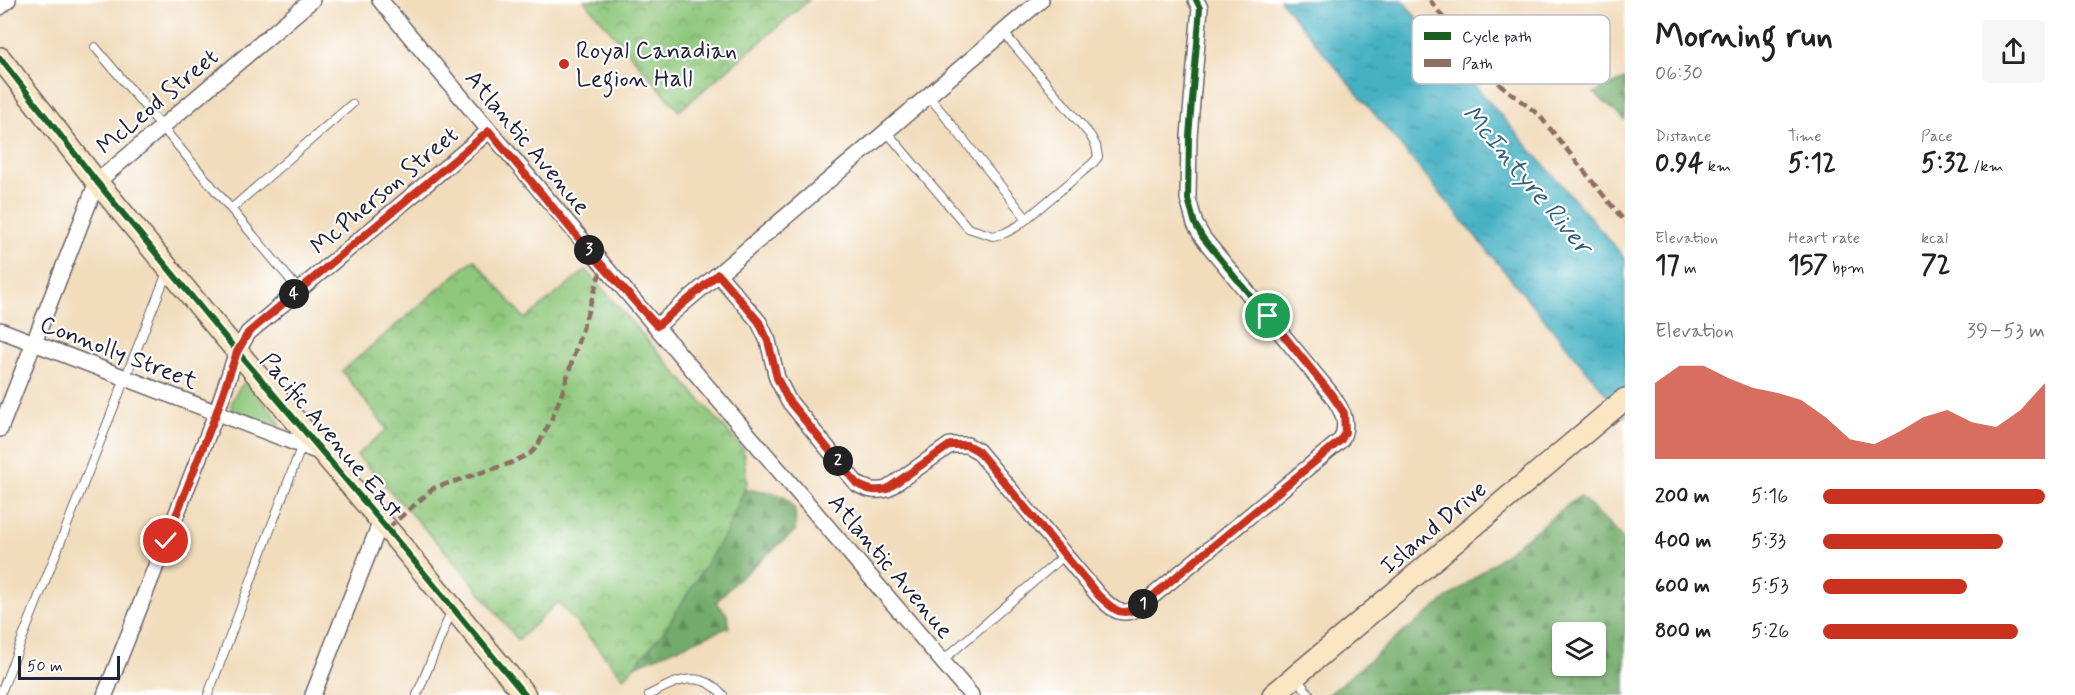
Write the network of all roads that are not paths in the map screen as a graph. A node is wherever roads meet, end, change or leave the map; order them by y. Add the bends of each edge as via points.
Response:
1 (8, 0) edge
2 (312, 0) edge
3 (380, 0) edge
4 (1041, 0) edge
5 (1196, 0) edge
6 (0, 7) edge
7 (1003, 32) junction
8 (95, 47) dead end
9 (0, 58) edge
10 (928, 95) junction
11 (352, 104) dead end
12 (162, 127) junction
13 (489, 131) junction
14 (886, 131) junction
15 (97, 182) junction
16 (231, 209) junction
17 (1027, 219) junction
18 (168, 268) junction
19 (718, 274) junction
20 (299, 290) junction
21 (657, 326) junction
22 (0, 330) edge
23 (34, 343) junction
24 (237, 352) junction
25 (124, 378) junction
26 (1625, 399) edge
27 (216, 414) junction
28 (0, 429) edge
29 (302, 446) junction
30 (324, 454) junction
31 (381, 521) junction
32 (1065, 555) junction
33 (453, 608) junction
34 (942, 661) junction
35 (1296, 676) junction
36 (523, 694) edge
37 (0, 695) edge
38 (105, 695) edge
39 (208, 695) edge
40 (313, 695) edge
41 (417, 695) edge
42 (650, 695) edge
43 (723, 695) edge
44 (971, 695) edge
45 (1274, 695) edge
46 (1310, 695) edge

1 - 6 street
2 - 12 street, McLeod Street
3 - 13 street, Atlantic Avenue
4 - 7 street
5 - 32 street via 1200,8 1189,136 1191,212 1203,238 1331,394 1344,413 1345,432 1341,440 1137,609 1123,613 1113,609
7 - 10 street
7 - 17 lane via 1090,135 1098,157
8 - 12 lane
9 - 15 street, Pacific Avenue East
10 - 14 street
10 - 17 lane
11 - 16 lane
12 - 15 street, McLeod Street
12 - 16 lane
13 - 20 street, McPherson Street
13 - 21 street, Atlantic Avenue
14 - 17 lane via 968,228 993,236
14 - 19 street
15 - 18 street, Pacific Avenue East
15 - 23 street, McLeod Street
16 - 20 lane
18 - 24 street, Pacific Avenue East
18 - 25 lane
19 - 21 street
19 - 32 street via 759,322 788,400 857,484 867,490 887,489 950,445 967,445 978,451
20 - 24 street, McPherson Street via 248,333
21 - 34 street, Atlantic Avenue
22 - 23 street, Connolly Street
23 - 25 street, Connolly Street
23 - 28 street, McLeod Street
24 - 27 street, McPherson Street
24 - 30 street, Pacific Avenue East
25 - 27 street, Connolly Street
25 - 37 lane
26 - 35 street, Island Drive
27 - 29 street, Connolly Street
27 - 38 street, McPherson Street
29 - 30 street, Connolly Street
29 - 39 lane
30 - 31 street, Pacific Avenue East
31 - 33 street, Pacific Avenue East
31 - 40 street
32 - 34 lane
33 - 36 street, Pacific Avenue East
33 - 41 lane
34 - 44 street, Atlantic Avenue
35 - 45 street, Island Drive
35 - 46 lane
42 - 43 lane via 682,679 698,678

